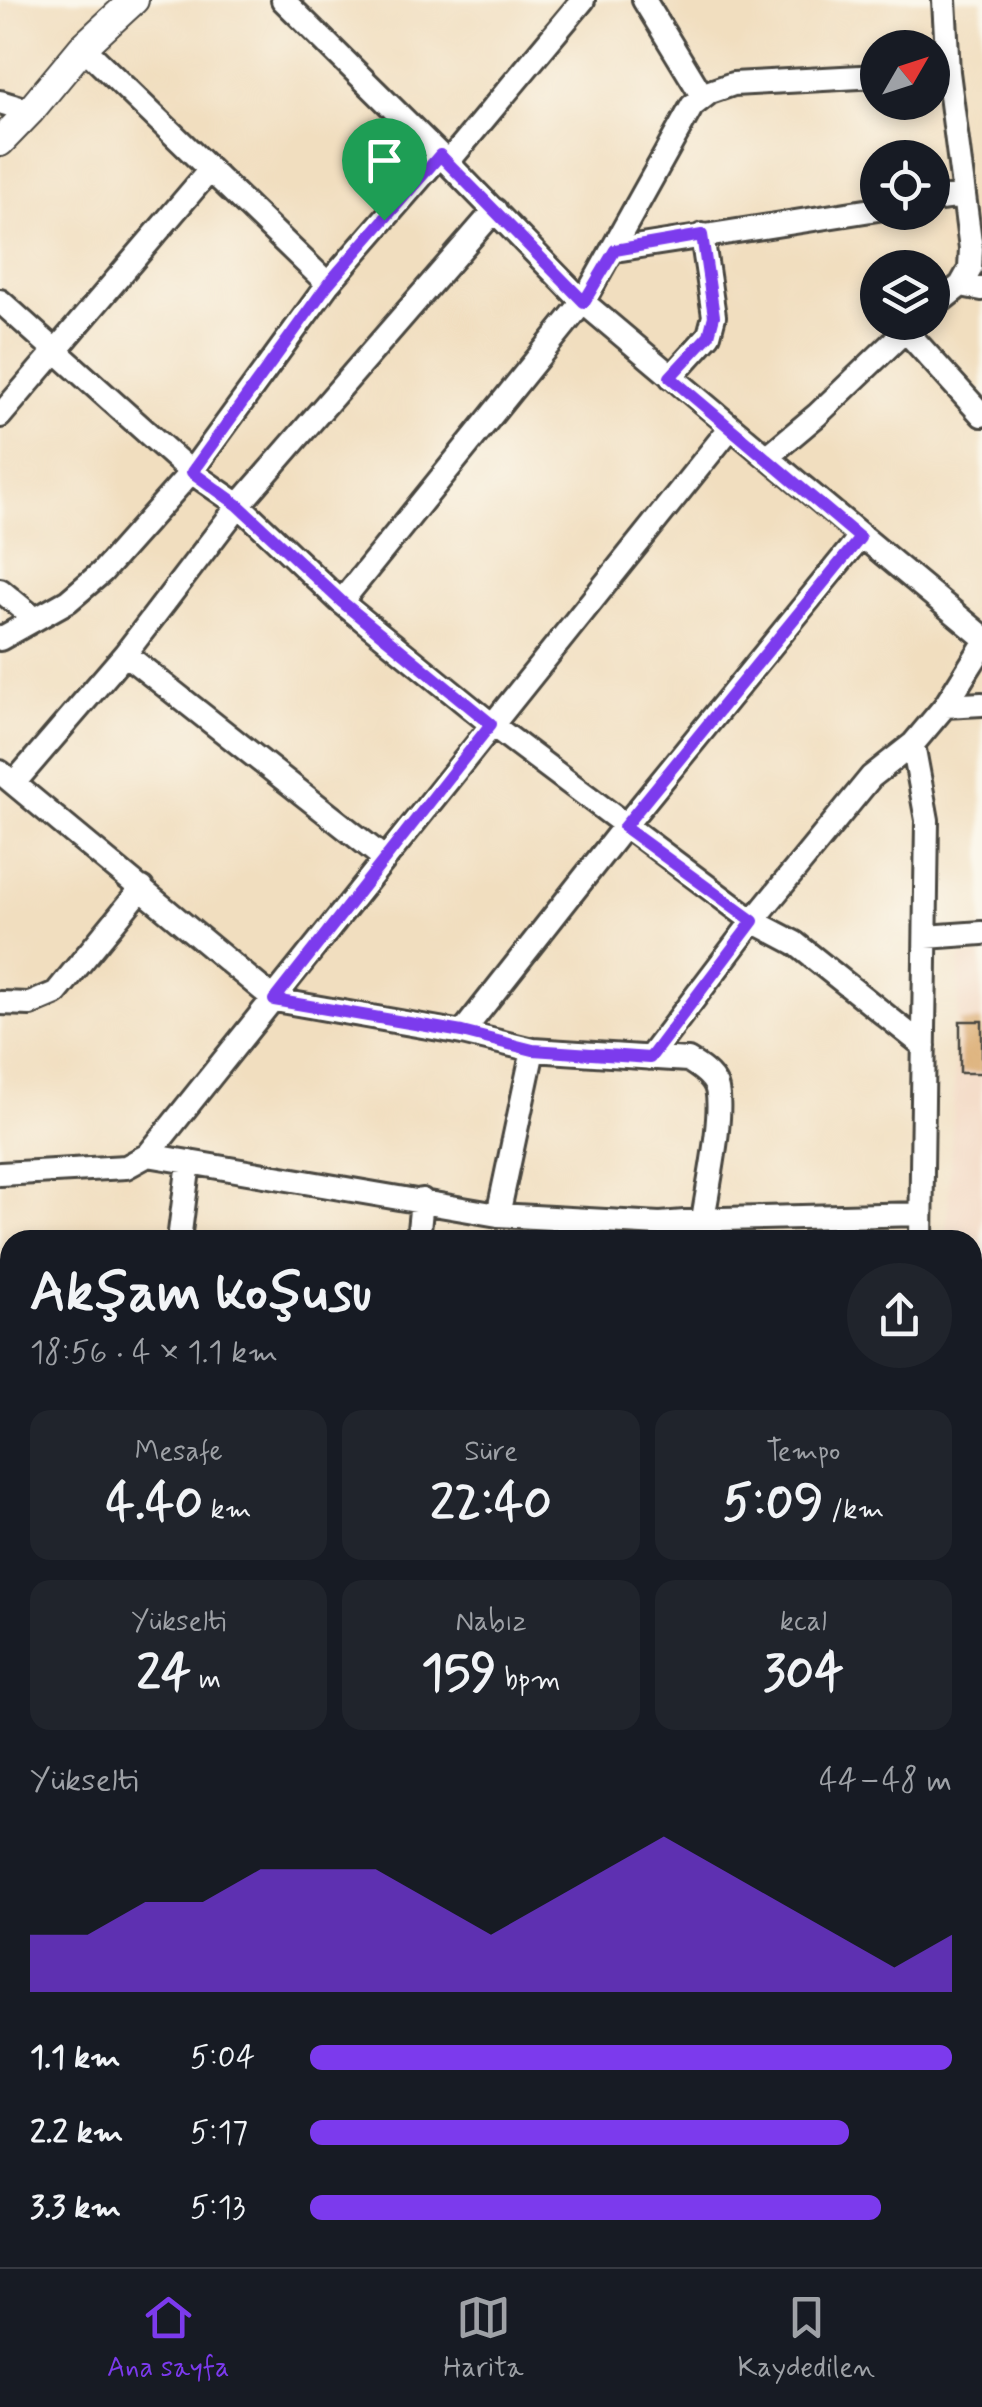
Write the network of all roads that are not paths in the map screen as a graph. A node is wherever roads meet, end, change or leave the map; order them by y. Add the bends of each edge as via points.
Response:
1 (134, 0) edge
2 (283, 0) edge
3 (644, 0) edge
4 (944, 0) edge
5 (571, 5) edge
6 (942, 30) edge
7 (84, 46) junction
8 (860, 77) edge
9 (703, 97) junction
10 (0, 102) edge
11 (30, 111) junction
12 (949, 120) edge
13 (0, 142) edge
14 (444, 158) junction
15 (210, 170) junction
16 (964, 196) junction
17 (950, 198) edge
18 (495, 210) junction
19 (860, 212) edge
20 (702, 235) junction
21 (615, 250) junction
22 (328, 284) junction
23 (971, 287) edge
24 (0, 301) edge
25 (584, 302) junction
26 (896, 340) edge
27 (921, 340) edge
28 (54, 351) junction
29 (670, 377) junction
30 (982, 415) edge
31 (0, 416) edge
32 (731, 427) junction
33 (767, 458) junction
34 (192, 472) junction
35 (238, 505) junction
36 (860, 538) junction
37 (0, 590) edge
38 (342, 602) junction
39 (34, 618) junction
40 (982, 636) edge
41 (0, 638) edge
42 (982, 647) edge
43 (126, 654) junction
44 (982, 704) edge
45 (944, 706) junction
46 (491, 724) junction
47 (913, 744) junction
48 (7, 777) edge
49 (624, 827) junction
50 (386, 859) junction
51 (142, 888) junction
52 (753, 921) junction
53 (982, 933) edge
54 (926, 937) junction
55 (274, 1000) junction
56 (0, 1003) edge
57 (462, 1032) junction
58 (924, 1046) junction
59 (533, 1050) junction
60 (650, 1058) junction
61 (148, 1155) junction
62 (188, 1162) junction
63 (0, 1174) edge
64 (422, 1200) junction
65 (922, 1214) junction
66 (498, 1215) junction
67 (703, 1220) junction
68 (813, 1228) edge
69 (180, 1230) edge
70 (419, 1230) edge
71 (921, 1230) edge

1 - 7 main road
2 - 14 street
3 - 9 street
4 - 6 street
5 - 14 street
7 - 11 main road
7 - 15 street
8 - 9 street via 733,84
9 - 21 street via 692,106
10 - 11 street
11 - 13 main road
12 - 16 street
14 - 18 street
14 - 22 street
15 - 22 street
15 - 28 street
16 - 17 street
16 - 23 street
18 - 25 street
18 - 35 street
19 - 20 street
20 - 21 street
20 - 29 street via 714,316 709,335
21 - 25 street
22 - 34 street
24 - 28 street
25 - 29 street
25 - 38 street
26 - 33 street
27 - 30 street
28 - 31 street
28 - 34 street
29 - 32 street
32 - 33 street
32 - 46 street
33 - 36 street
34 - 35 street
34 - 39 street via 102,572
35 - 38 street
35 - 43 street
36 - 40 street
36 - 49 street
37 - 39 street
38 - 46 street
39 - 41 street
42 - 45 street
43 - 48 street
43 - 50 street
44 - 45 street
45 - 47 street
46 - 49 street
46 - 50 street
47 - 52 street via 871,776
47 - 54 street via 927,820
48 - 51 street
49 - 52 street
49 - 57 street
50 - 55 street
51 - 55 street
51 - 56 street via 56,993 30,1004
52 - 58 street via 795,943
52 - 60 street
53 - 54 street
54 - 58 street
55 - 57 street
55 - 61 street
57 - 59 street
58 - 65 street
59 - 60 street
59 - 66 street
60 - 67 street via 688,1060 716,1084
61 - 62 street
61 - 63 street via 126,1167
62 - 64 street
62 - 69 street
64 - 66 street
64 - 70 street
65 - 68 street
65 - 71 street
66 - 67 street via 660,1224
67 - 68 street

